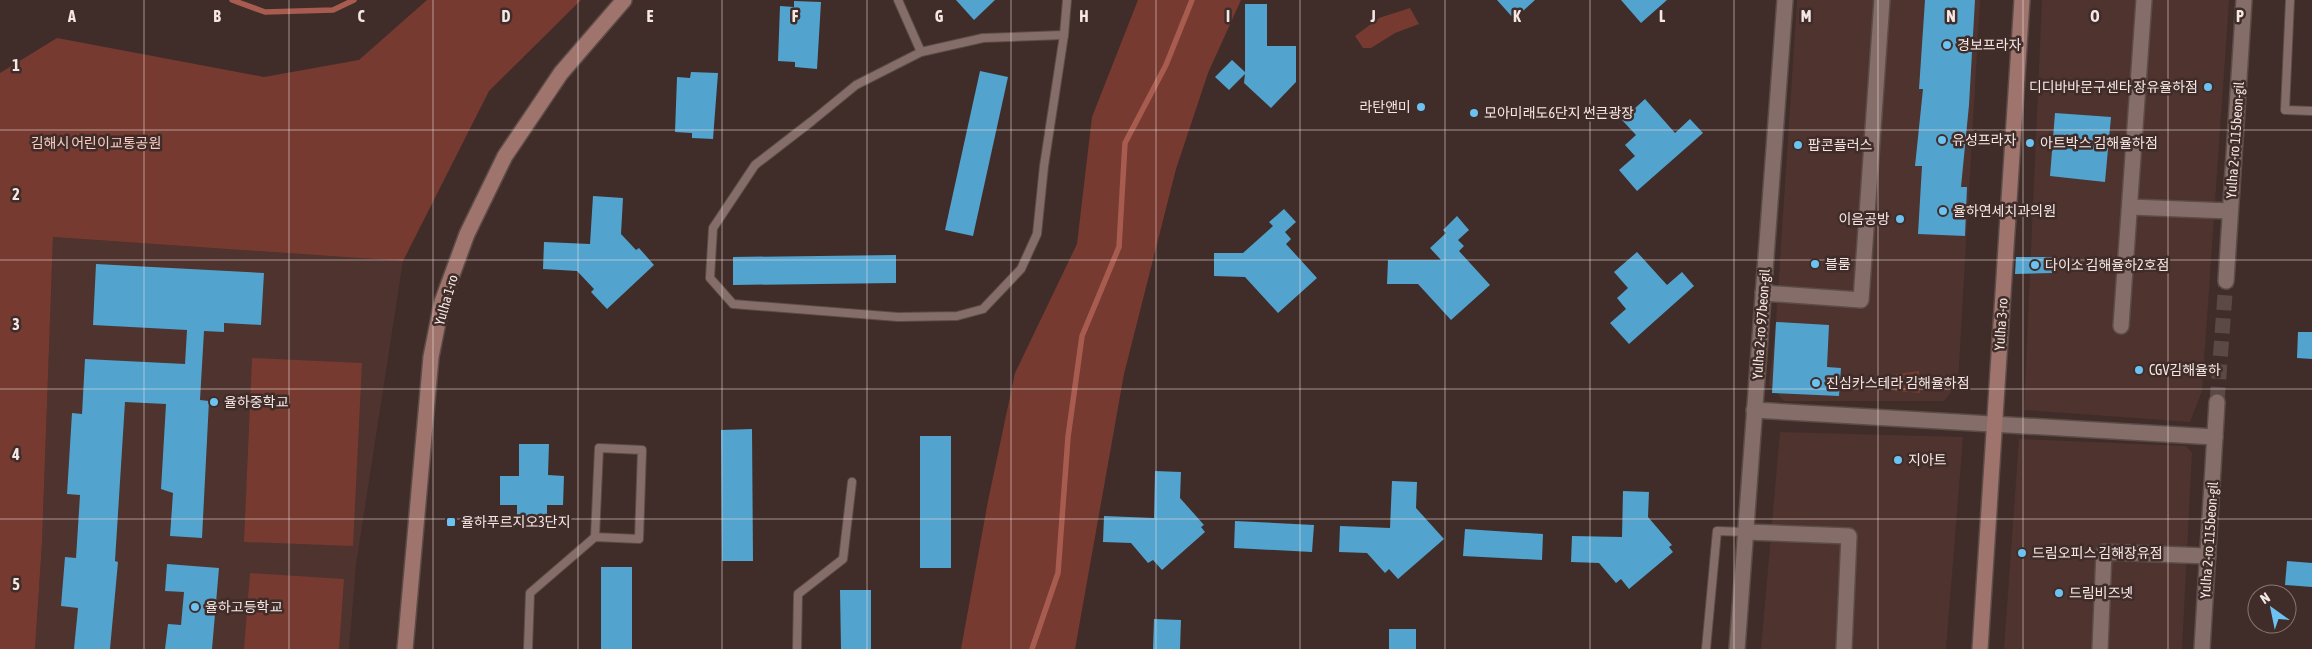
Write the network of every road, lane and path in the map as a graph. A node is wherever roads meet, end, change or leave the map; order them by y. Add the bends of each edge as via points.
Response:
1 (624, 0) edge
2 (898, 0) edge
3 (1067, 0) edge
4 (1785, 0) edge
5 (1882, 0) edge
6 (2022, 0) edge
7 (2144, 0) edge
8 (2244, 0) edge
9 (2290, 0) edge
10 (1064, 35) junction
11 (921, 52) junction
12 (2312, 111) edge
13 (2130, 206) junction
14 (2230, 211) junction
15 (2226, 281) tunnel mouth
16 (1763, 293) junction
17 (2121, 326) dead end
18 (2217, 402) tunnel mouth
19 (1754, 410) junction
20 (1994, 424) junction
21 (2215, 437) junction
22 (852, 482) dead end
23 (1746, 532) junction
24 (595, 537) junction
25 (2208, 556) junction
26 (404, 649) edge
27 (528, 649) edge
28 (797, 649) edge
29 (1706, 649) edge
30 (1737, 649) edge
31 (1844, 649) edge
32 (1980, 649) edge
33 (2100, 649) edge
34 (2202, 649) edge

1 - 26 street, Yulha 1-ro via 561,73 505,156 467,234 442,302 431,357
2 - 11 lane
3 - 10 lane
4 - 16 street, Yulha 2-ro 97beon-gil
5 - 16 street via 1860,300
6 - 20 street, Yulha 3-ro
7 - 13 street
8 - 14 street, Yulha 2-ro 115beon-gil
9 - 12 lane via 2285,110
10 - 11 lane via 983,38
10 - 11 lane via 1037,234 1021,269 983,309 957,316 898,317 733,304 710,278 712,228 755,165 856,85
13 - 14 street
13 - 17 street
14 - 15 street, Yulha 2-ro 115beon-gil
16 - 19 street, Yulha 2-ro 97beon-gil
18 - 21 street, Yulha 2-ro 115beon-gil
19 - 20 street
19 - 23 street, Yulha 2-ro 97beon-gil
20 - 21 street
20 - 32 street, Yulha 3-ro
21 - 25 street, Yulha 2-ro 115beon-gil
22 - 28 lane via 843,560 798,594
23 - 29 lane via 1717,531
23 - 30 street, Yulha 2-ro 97beon-gil
23 - 31 street via 1849,536
24 - 24 lane via 598,448 642,450 638,539
24 - 27 lane via 530,593
25 - 33 street via 2104,552
25 - 34 street, Yulha 2-ro 115beon-gil

